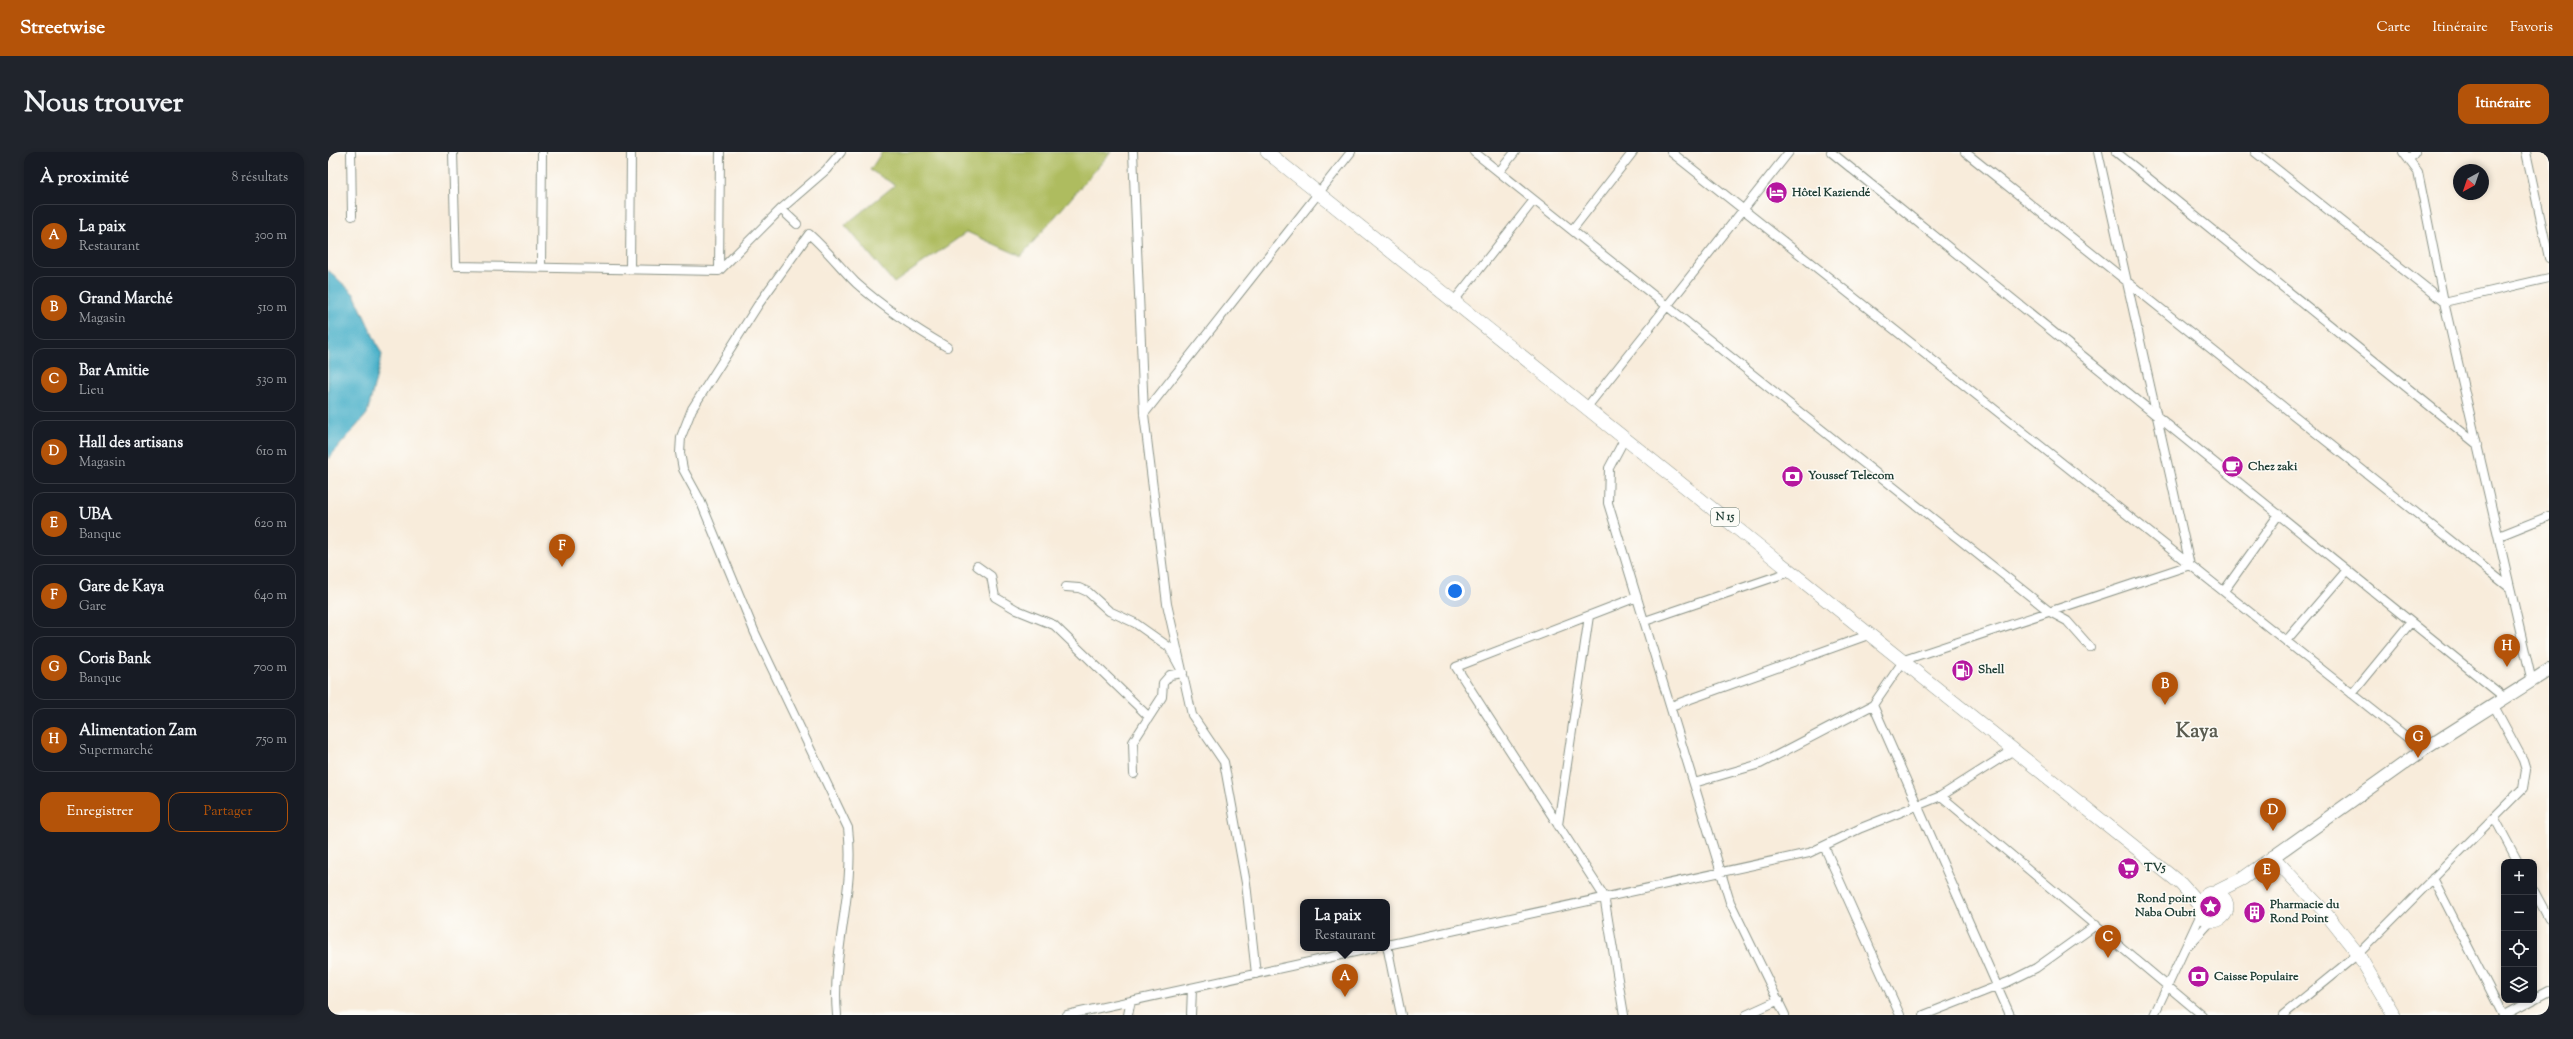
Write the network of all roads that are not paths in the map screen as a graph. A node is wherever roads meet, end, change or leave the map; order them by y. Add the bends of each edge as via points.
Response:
1 (351, 152) edge
2 (453, 152) edge
3 (542, 152) edge
4 (631, 152) edge
5 (720, 152) edge
6 (841, 152) edge
7 (1133, 152) edge
8 (1267, 152) edge
9 (1351, 152) edge
10 (1474, 152) edge
11 (1515, 152) edge
12 (1633, 152) edge
13 (1671, 152) edge
14 (1789, 152) edge
15 (1831, 152) edge
16 (1965, 152) edge
17 (2098, 152) edge
18 (2116, 152) edge
19 (2255, 152) edge
20 (2403, 152) edge
21 (2415, 152) edge
22 (2526, 152) edge
23 (2409, 160) junction
24 (1499, 172) junction
25 (1318, 193) junction
26 (1534, 200) junction
27 (781, 209) junction
28 (1744, 210) junction
29 (352, 216) dead end
30 (797, 224) dead end
31 (1572, 230) junction
32 (2549, 258) edge
33 (541, 267) junction
34 (630, 269) junction
35 (718, 271) junction
36 (2549, 278) edge
37 (2127, 280) junction
38 (1454, 301) junction
39 (2444, 302) junction
40 (1666, 307) junction
41 (947, 346) dead end
42 (1587, 407) junction
43 (1144, 414) junction
44 (2158, 416) junction
45 (1625, 438) junction
46 (2478, 445) junction
47 (2279, 514) junction
48 (2549, 516) edge
49 (2499, 536) junction
50 (2190, 565) junction
51 (976, 566) dead end
52 (2347, 570) junction
53 (1792, 571) junction
54 (1066, 587) dead end
55 (2510, 588) junction
56 (2224, 592) junction
57 (1637, 597) junction
58 (2050, 612) junction
59 (1588, 616) junction
60 (1644, 621) junction
61 (2411, 622) junction
62 (1871, 634) junction
63 (2286, 641) junction
64 (2090, 647) dead end
65 (1904, 660) junction
66 (2548, 672) edge
67 (1183, 674) junction
68 (2532, 682) junction
69 (2352, 694) junction
70 (2505, 698) junction
71 (1671, 706) junction
72 (1873, 706) junction
73 (2494, 706) junction
74 (1149, 717) junction
75 (2015, 749) junction
76 (2423, 750) junction
77 (1134, 774) dead end
78 (1694, 783) junction
79 (1941, 796) junction
80 (1918, 807) junction
81 (2494, 817) junction
82 (1558, 825) junction
83 (1824, 846) junction
84 (2273, 857) junction
85 (2516, 859) edge
86 (1721, 871) junction
87 (2434, 878) junction
88 (2242, 879) junction
89 (2536, 895) edge
90 (1604, 896) junction
91 (2226, 903) junction
92 (2206, 905) junction
93 (2549, 919) edge
94 (2096, 925) junction
95 (1390, 944) edge
96 (2186, 949) junction
97 (1360, 951) edge
98 (1388, 951) edge
99 (2358, 954) junction
100 (1256, 974) junction
101 (1997, 986) junction
102 (2167, 986) junction
103 (1192, 988) junction
104 (2549, 991) edge
105 (2537, 998) edge
106 (1779, 1000) junction
107 (2527, 1003) edge
108 (1130, 1005) dead end
109 (837, 1015) edge
110 (1066, 1015) edge
111 (1128, 1015) edge
112 (1191, 1015) edge
113 (1401, 1015) edge
114 (1624, 1015) edge
115 (1746, 1015) edge
116 (1785, 1015) edge
117 (1900, 1015) edge
118 (1924, 1015) edge
119 (2010, 1015) edge
120 (2154, 1015) edge
121 (2202, 1015) edge
122 (2283, 1015) edge
123 (2394, 1015) edge
124 (2504, 1015) edge

1 - 29 street
2 - 33 street via 456,266
3 - 33 street
4 - 34 street
5 - 35 street
6 - 27 street via 826,170
7 - 43 street
8 - 25 main road, N 15
9 - 25 street
10 - 24 street
11 - 24 street
12 - 31 street
13 - 28 street
14 - 28 street
15 - 44 street
16 - 37 street
17 - 37 street
18 - 46 street
19 - 39 street
20 - 23 street
21 - 23 street
22 - 32 street
23 - 39 street via 2418,172
24 - 26 street
25 - 38 main road, N 15
25 - 43 street
26 - 31 street
26 - 38 street
27 - 30 street
27 - 35 street
28 - 40 street
28 - 50 street
31 - 40 street
33 - 34 street
34 - 35 street
36 - 39 street
37 - 44 street
37 - 55 street
38 - 42 main road, N 15
39 - 46 street
40 - 42 street
40 - 58 street
41 - 109 street via 911,326 862,288 809,234 758,305 692,409 681,437 682,469 700,500 755,633 848,828 849,862 837,986
42 - 45 main road, N 15
43 - 67 street via 1167,604
44 - 47 street
44 - 50 street
45 - 53 main road, N 15
45 - 57 street via 1609,468 1608,503
46 - 49 street
47 - 52 street
47 - 56 street
48 - 49 street
49 - 55 street
50 - 56 street
50 - 58 street
51 - 74 street via 991,576 995,596 1017,610 1054,625
52 - 61 street
52 - 63 street
53 - 60 street
53 - 62 main road, N 15
54 - 67 street via 1088,592 1109,611 1136,623 1169,647
55 - 68 street
56 - 63 street
57 - 59 street
57 - 60 street
58 - 64 street via 2067,621
58 - 65 street
59 - 82 street
59 - 82 street via 1456,667
60 - 71 street
61 - 69 street
61 - 70 street
62 - 65 main road, N 15
62 - 71 street
63 - 69 street
65 - 72 street
65 - 75 main road, N 15
66 - 68 main road
67 - 74 street via 1170,675 1163,683 1162,697
67 - 100 street via 1192,715 1224,762 1246,882
68 - 70 main road
69 - 76 street
70 - 73 main road
71 - 78 street
72 - 78 street via 1760,764
72 - 80 street
73 - 76 main road
73 - 81 street via 2526,770 2523,788
74 - 77 street via 1133,742
75 - 79 street
75 - 92 main road, N 15
76 - 84 main road
78 - 86 street
79 - 80 street
79 - 94 street
80 - 83 street via 1861,828
80 - 101 street
81 - 85 street
81 - 87 street
82 - 90 street
83 - 86 street via 1809,853
83 - 117 street
84 - 88 main road
84 - 99 main road via 2323,910
86 - 90 street
86 - 106 street via 1730,902
87 - 99 street
87 - 124 street
88 - 91 main road
88 - 92 main road
89 - 93 street
90 - 95 street
90 - 114 street
91 - 92 main road, N 15 via 2219,895
91 - 92 main road via 2223,916
92 - 96 street
92 - 96 street
94 - 101 street via 2036,968
94 - 102 street
96 - 102 street
97 - 100 street
98 - 113 street
99 - 122 street
99 - 123 main road
100 - 103 street
101 - 118 street
101 - 119 street
102 - 120 street
102 - 121 street
103 - 110 street
103 - 112 street
104 - 105 street
106 - 115 street
106 - 116 street
107 - 124 street
108 - 111 street

